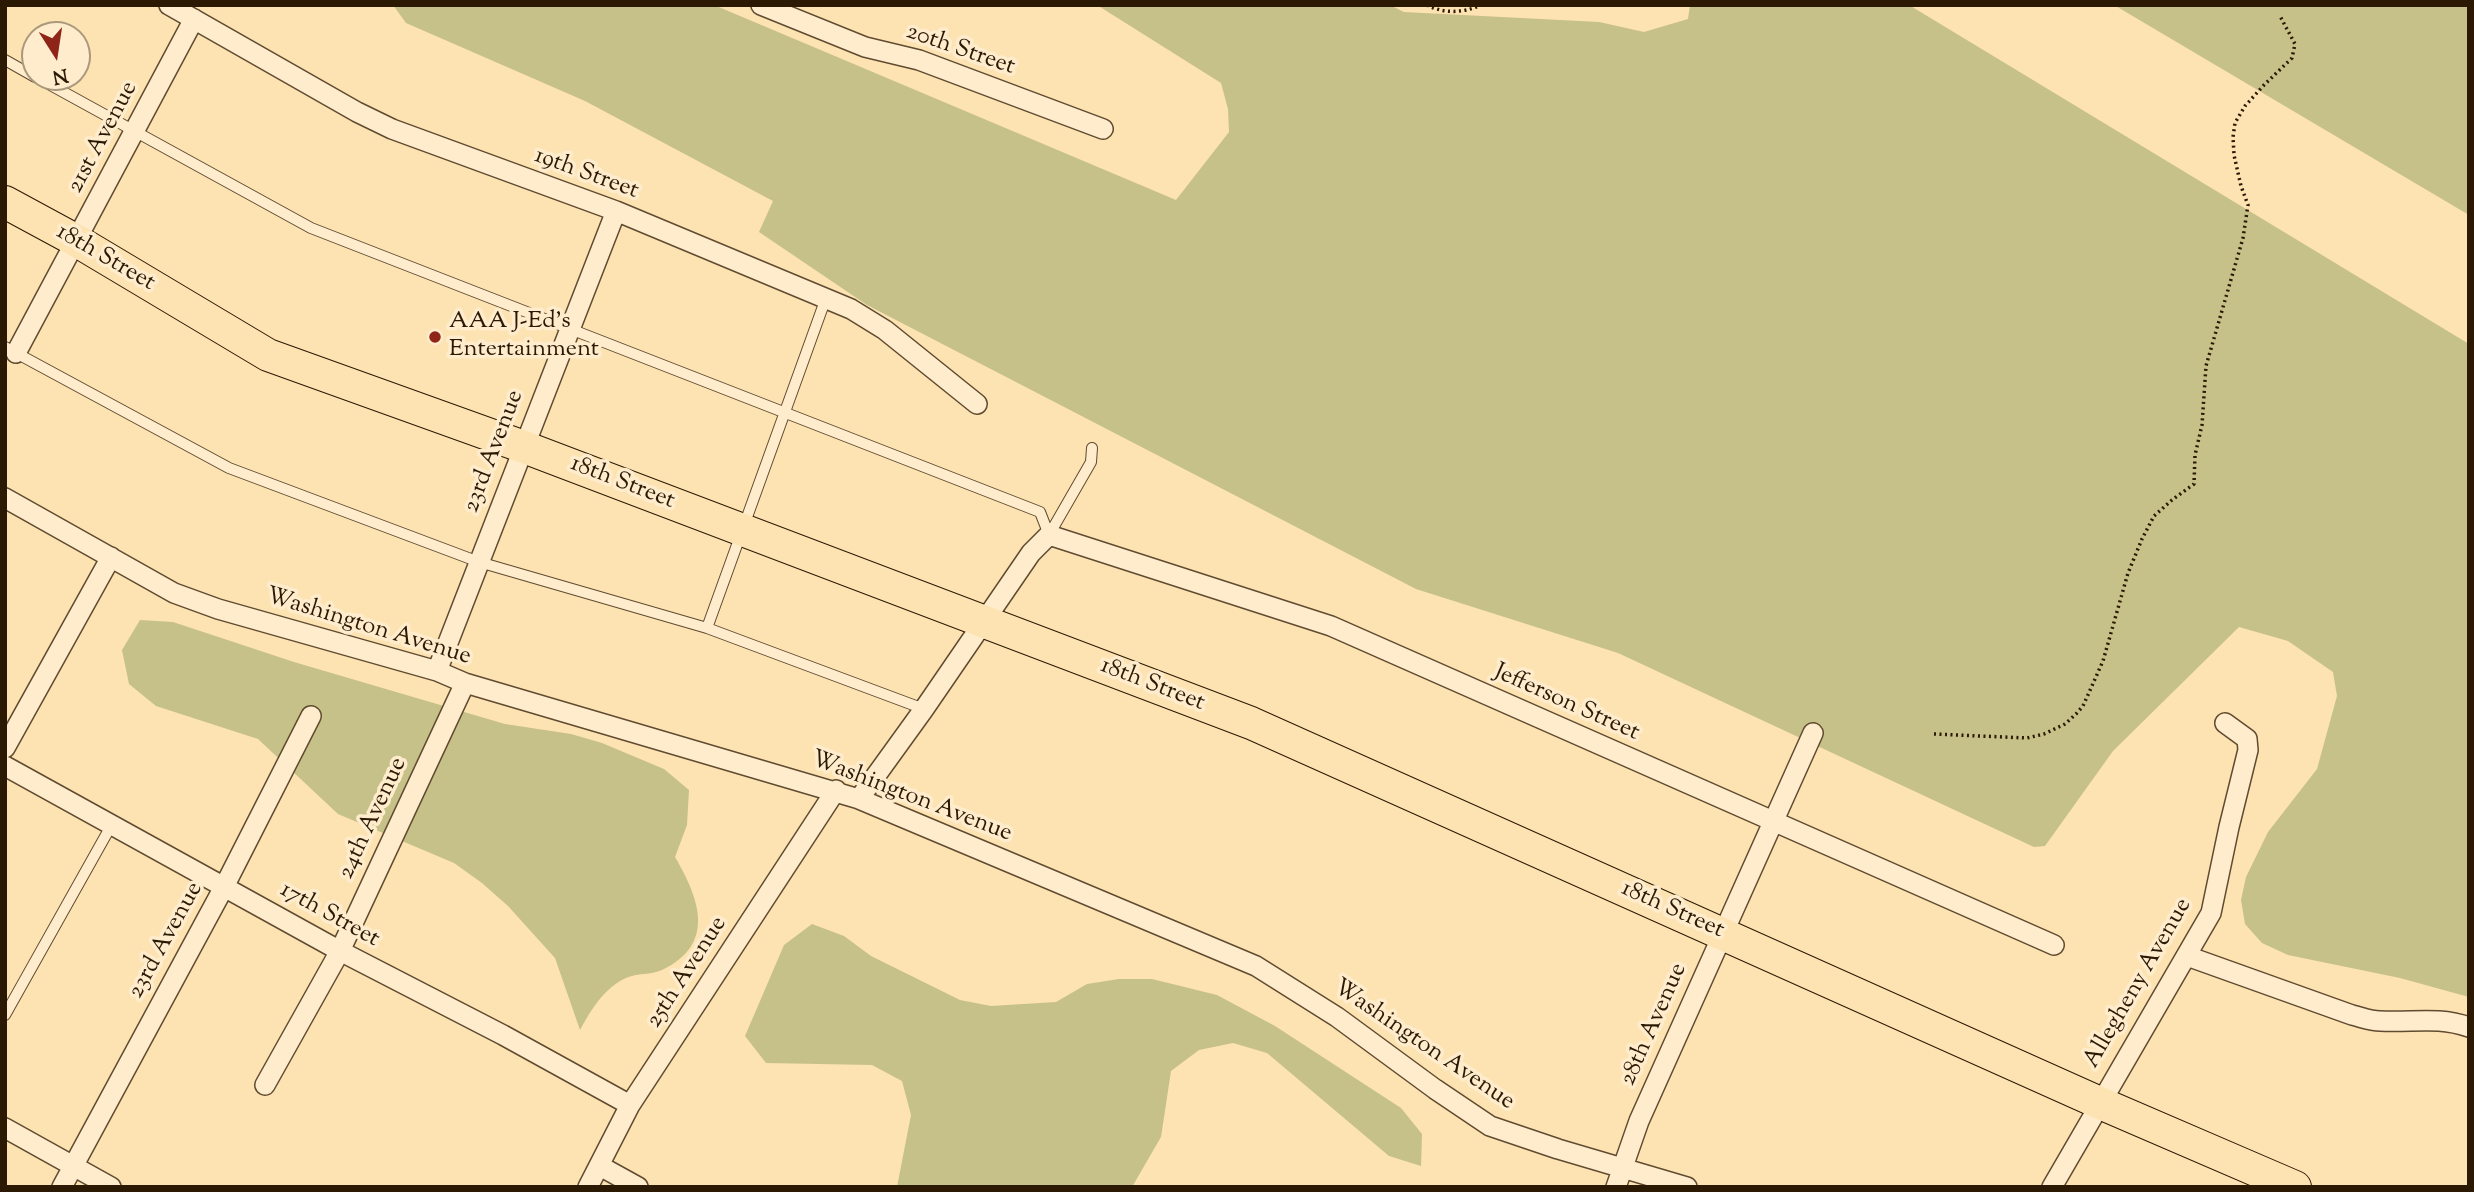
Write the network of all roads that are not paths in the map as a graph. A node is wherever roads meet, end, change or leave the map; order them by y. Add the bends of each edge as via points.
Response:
1 (169, 5) edge
2 (761, 5) edge
3 (194, 19) junction
4 (5, 60) edge
5 (21, 69) edge
6 (61, 91) edge
7 (1104, 129) dead end
8 (135, 131) junction
9 (5, 202) edge
10 (616, 211) junction
11 (77, 241) junction
12 (826, 298) junction
13 (569, 328) junction
14 (11, 350) edge
15 (977, 404) dead end
16 (784, 412) junction
17 (524, 447) junction
18 (1092, 448) dead end
19 (5, 498) edge
20 (743, 531) junction
21 (1049, 535) junction
22 (111, 557) junction
23 (479, 562) junction
24 (983, 622) junction
25 (707, 628) junction
26 (437, 671) junction
27 (465, 683) junction
28 (925, 709) junction
29 (311, 716) dead end
30 (2225, 723) dead end
31 (1814, 733) dead end
32 (5, 748) edge
33 (5, 766) edge
34 (836, 790) junction
35 (859, 799) junction
36 (1774, 823) junction
37 (111, 826) junction
38 (224, 887) junction
39 (1723, 934) junction
40 (2053, 945) dead end
41 (340, 951) junction
42 (2187, 956) junction
43 (5, 1015) edge
44 (2469, 1027) edge
45 (265, 1085) dead end
46 (2100, 1103) junction
47 (630, 1105) junction
48 (5, 1128) edge
49 (72, 1165) junction
50 (600, 1166) junction
51 (1623, 1167) junction
52 (62, 1187) edge
53 (111, 1187) edge
54 (588, 1187) edge
55 (638, 1187) edge
56 (1616, 1187) edge
57 (1687, 1187) edge
58 (2052, 1187) edge
59 (2295, 1187) edge

1 - 3 street, 19th Street
2 - 7 street, 20th Street via 865,47 919,60
3 - 8 street, 21st Avenue
3 - 10 street, 19th Street via 392,129
4 - 5 lane
6 - 8 lane
8 - 11 street, 21st Avenue
8 - 13 lane via 311,228
9 - 11 main road, 18th Street
10 - 12 street, 19th Street
10 - 13 street, 23rd Avenue
11 - 14 street, 21st Avenue
11 - 17 main road, 18th Street via 268,355
12 - 15 street, 19th Street via 885,330
12 - 16 lane
13 - 16 lane
13 - 17 street, 23rd Avenue
14 - 23 lane via 229,468
16 - 20 lane
16 - 21 lane via 1040,512
17 - 20 main road, 18th Street
17 - 23 street, 23rd Avenue
18 - 21 lane via 1091,463
19 - 22 street, Washington Avenue
20 - 24 main road, 18th Street
20 - 25 lane
21 - 24 street
21 - 36 street, Jefferson Street via 1331,626
22 - 26 street, Washington Avenue via 174,593 218,609
22 - 32 street
23 - 25 lane
23 - 26 street, 23rd Avenue
24 - 28 street
24 - 39 main road, 18th Street via 1251,723
25 - 28 lane
26 - 27 street, Washington Avenue
27 - 34 street, Washington Avenue
27 - 41 street, 24th Avenue
28 - 35 street
29 - 38 street, 23rd Avenue
30 - 42 street, Allegheny Avenue via 2248,739 2248,750 2211,913
31 - 36 street, 28th Avenue
33 - 37 street, 17th Street
34 - 35 street, Washington Avenue
34 - 47 street, 25th Avenue
35 - 51 street, Washington Avenue via 1256,966 1337,1017 1490,1126
36 - 39 street, 28th Avenue
36 - 40 street, Jefferson Street
37 - 38 street, 17th Street
37 - 43 lane
38 - 41 street, 17th Street
38 - 49 street, 23rd Avenue
39 - 46 main road, 18th Street
39 - 51 street, 28th Avenue
41 - 45 street, 24th Avenue
41 - 47 street, 17th Street
42 - 44 street via 2352,1015 2377,1021 2429,1019
42 - 46 street, Allegheny Avenue
46 - 58 street, Allegheny Avenue
46 - 59 main road, 18th Street
47 - 50 street, 25th Avenue
48 - 49 street
49 - 52 street, 23rd Avenue
49 - 53 street
50 - 54 street, 25th Avenue
50 - 55 street
51 - 56 street, 28th Avenue
51 - 57 street, Washington Avenue

